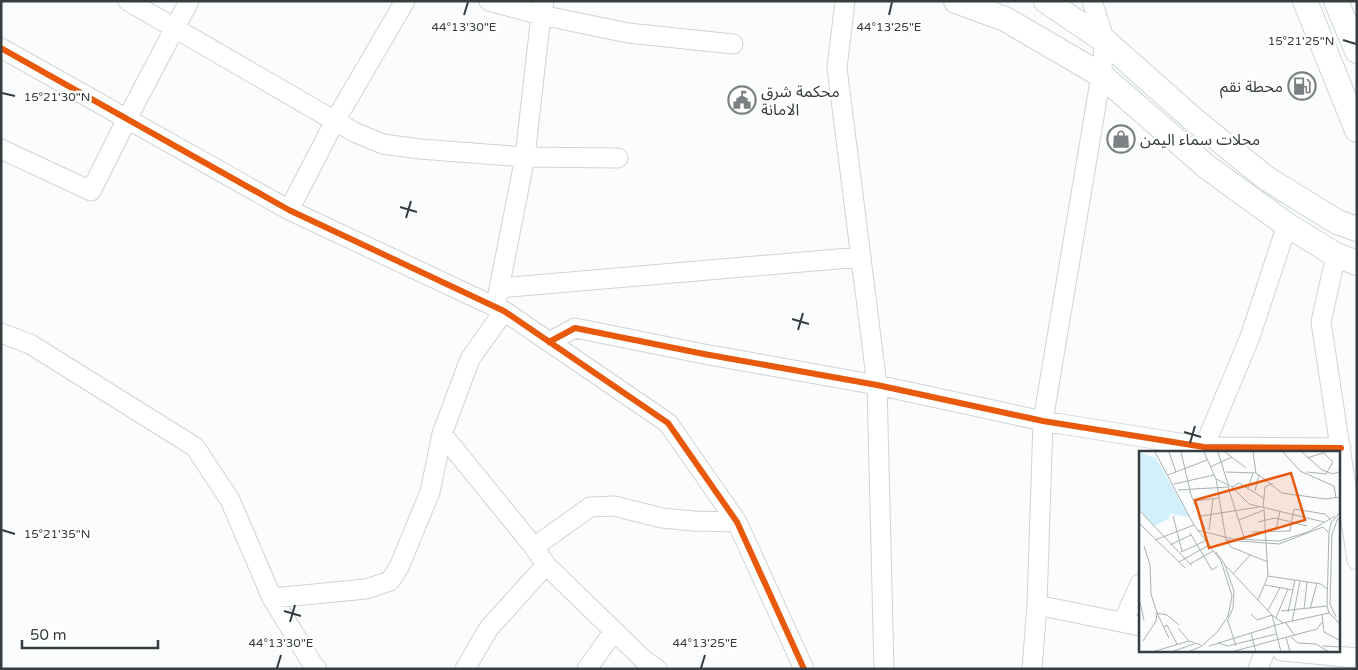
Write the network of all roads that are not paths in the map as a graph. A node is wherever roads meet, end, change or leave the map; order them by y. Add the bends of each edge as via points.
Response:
1 (128, 1) edge
2 (189, 1) edge
3 (405, 1) edge
4 (489, 1) edge
5 (846, 1) edge
6 (956, 1) edge
7 (1046, 1) edge
8 (1092, 1) edge
9 (1305, 1) edge
10 (1336, 1) edge
11 (543, 8) edge
12 (175, 29) junction
13 (1354, 37) edge
14 (1105, 41) junction
15 (733, 44) dead end
16 (1, 48) edge
17 (1101, 75) junction
18 (127, 119) junction
19 (335, 121) junction
20 (1357, 130) edge
21 (1, 148) edge
22 (525, 157) junction
23 (618, 158) dead end
24 (289, 210) junction
25 (1287, 225) junction
26 (1357, 229) edge
27 (861, 257) junction
28 (1346, 259) edge
29 (499, 288) junction
30 (500, 309) junction
31 (1, 332) edge
32 (549, 342) junction
33 (877, 385) junction
34 (1043, 421) junction
35 (442, 434) junction
36 (1341, 448) junction
37 (1203, 450) edge
38 (737, 522) junction
39 (534, 547) junction
40 (1357, 560) edge
41 (546, 565) junction
42 (1139, 589) edge
43 (272, 598) junction
44 (1037, 605) junction
45 (1132, 624) edge
46 (614, 631) junction
47 (1265, 652) edge
48 (1293, 652) edge
49 (1357, 658) edge
50 (317, 669) edge
51 (465, 669) edge
52 (587, 669) edge
53 (656, 669) edge
54 (804, 669) edge
55 (884, 669) edge
56 (1032, 669) edge
57 (1258, 669) edge

1 - 12 street
2 - 12 street
3 - 19 street
4 - 11 street
5 - 27 street via 837,68
6 - 17 street via 1005,19
7 - 14 street
8 - 14 street
9 - 20 street
10 - 13 street
11 - 15 street via 628,33
11 - 22 street
12 - 18 street
12 - 19 street
14 - 17 street
14 - 26 street via 1266,178 1337,222
16 - 18 street
17 - 25 street via 1207,167
17 - 34 street
18 - 21 street via 91,191
18 - 24 street
19 - 22 street via 383,144
19 - 24 street
22 - 23 street
22 - 29 street
24 - 30 street
25 - 28 street
25 - 37 street via 1250,337
27 - 29 street
27 - 33 street
28 - 36 street via 1321,322
29 - 30 street
30 - 32 street
30 - 35 street via 470,359
31 - 43 street via 30,344 194,447 230,500
32 - 33 street via 575,328
32 - 38 street via 668,422
33 - 34 street
33 - 55 street
34 - 37 street
34 - 44 street
35 - 39 street
35 - 43 street via 430,492 390,581 366,588
36 - 37 street
36 - 40 street
38 - 39 street via 694,522 614,506 590,507
38 - 54 street
39 - 41 street
41 - 46 street
41 - 51 street via 490,628
42 - 45 street
43 - 50 street
44 - 45 street
44 - 56 street
46 - 52 street
46 - 53 street
47 - 57 street
48 - 49 street

